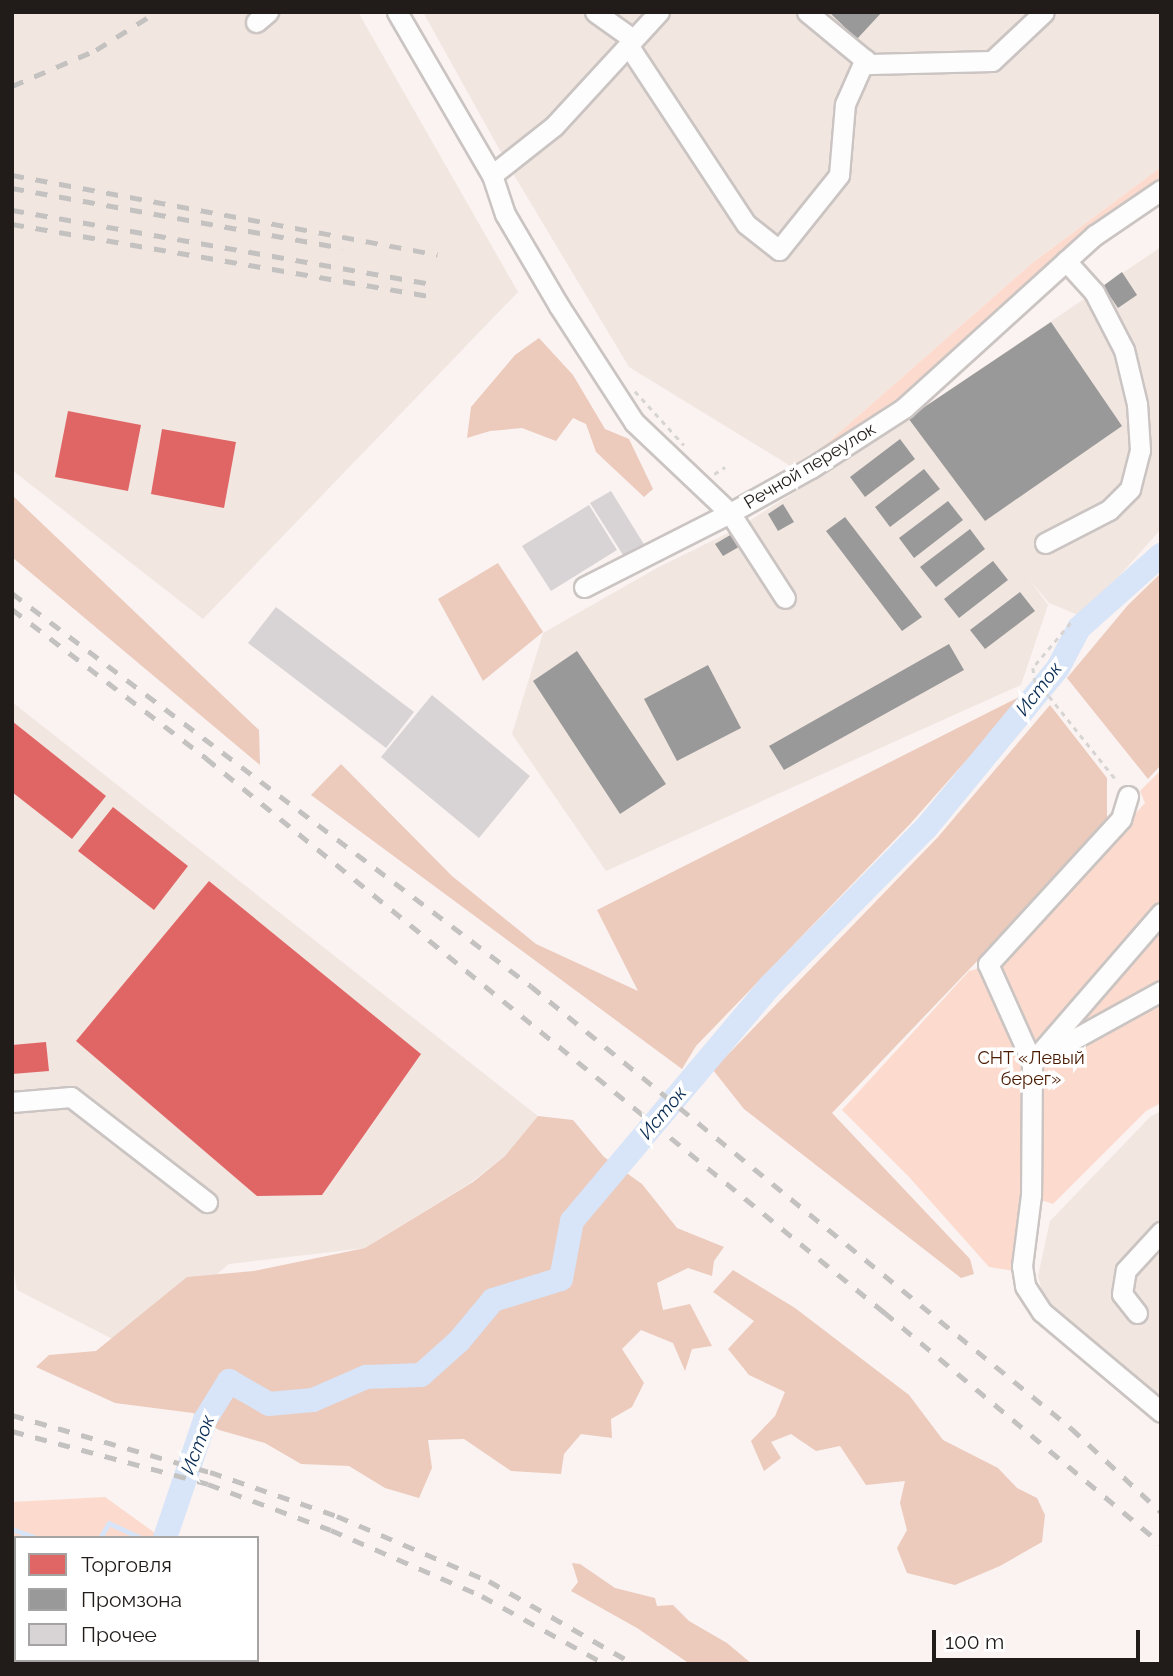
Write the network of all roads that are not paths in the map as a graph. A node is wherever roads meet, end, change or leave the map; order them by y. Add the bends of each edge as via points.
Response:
1 (397, 12) edge
2 (595, 12) edge
3 (659, 12) edge
4 (807, 12) edge
5 (1044, 12) edge
6 (630, 42) junction
7 (865, 59) junction
8 (492, 175) junction
9 (1161, 190) edge
10 (1066, 261) junction
11 (730, 513) junction
12 (1045, 543) dead end
13 (584, 587) dead end
14 (785, 598) dead end
15 (1128, 796) road end
16 (1161, 913) edge
17 (1161, 991) edge
18 (1032, 1062) junction
19 (12, 1102) edge
20 (208, 1202) dead end
21 (1161, 1232) edge
22 (1137, 1313) dead end
23 (1161, 1412) edge

1 - 8 street, Речной переулок
2 - 6 street
3 - 6 street
4 - 7 street
5 - 7 street via 992,61 870,64
6 - 7 street via 746,224 779,250 839,175 845,104
6 - 8 street via 554,126
8 - 11 street, Речной переулок via 505,214 634,422
9 - 10 street, Речной переулок
10 - 11 street, Речной переулок via 904,408
10 - 12 street via 1094,292 1124,350 1137,404 1140,450 1130,489 1109,510
11 - 13 street
11 - 14 street
15 - 18 street via 1121,819 988,964
16 - 18 street
17 - 18 street
18 - 23 street via 1031,1195 1022,1266 1025,1286 1042,1312
19 - 20 street via 71,1097
21 - 22 street via 1126,1270 1122,1294

